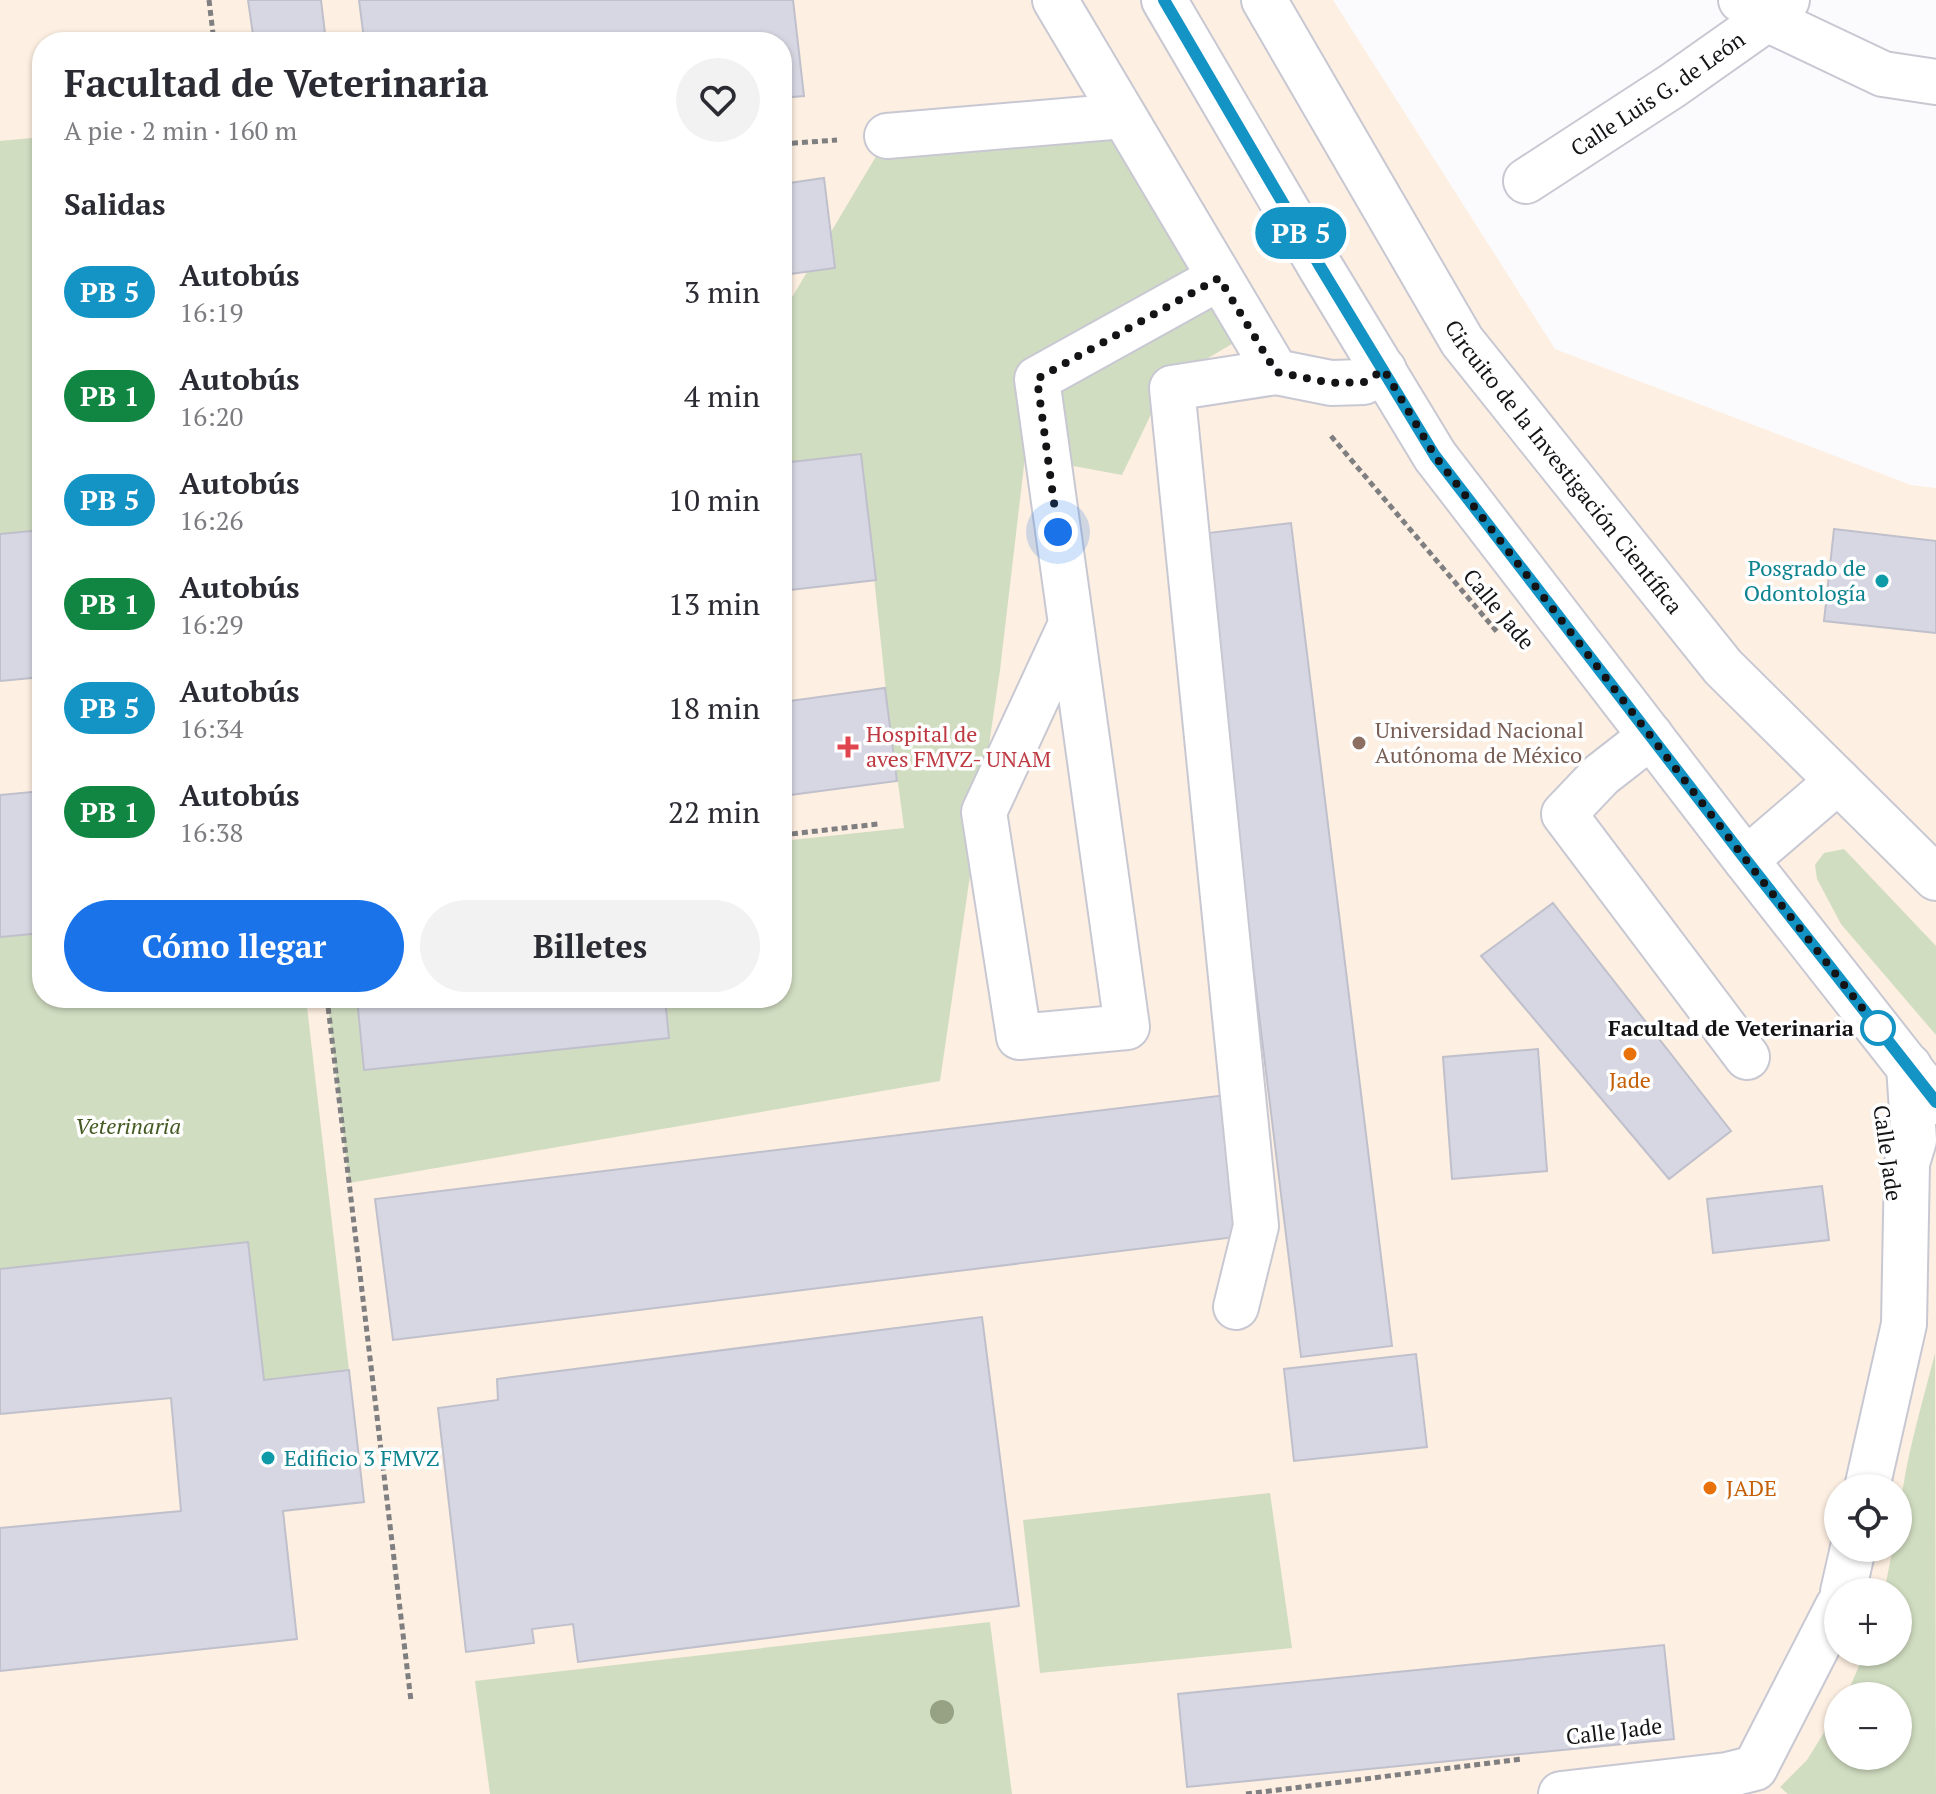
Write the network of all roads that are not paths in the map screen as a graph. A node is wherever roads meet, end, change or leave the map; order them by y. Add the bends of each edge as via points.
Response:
1 (1055, 0) edge
2 (1164, 0) edge
3 (1264, 0) edge
4 (1765, 6) edge
5 (1936, 82) edge
6 (1123, 116) junction
7 (887, 136) dead end
8 (1526, 181) dead end
9 (1219, 278) junction
10 (1384, 370) junction
11 (1276, 372) junction
12 (1071, 624) junction
13 (1651, 736) junction
14 (1838, 781) junction
15 (1746, 860) junction
16 (1936, 878) edge
17 (1747, 1057) dead end
18 (1909, 1066) junction
19 (1936, 1102) edge
20 (1236, 1307) dead end
21 (1870, 1474) edge
22 (1824, 1630) edge
23 (1737, 1779) edge
24 (1561, 1794) edge

1 - 6 street
2 - 10 street
3 - 14 street, Circuito de la Investigación Científica via 1462,341 1723,667
4 - 5 street via 1883,74
4 - 8 street, Calle Luis G. de León via 1672,86
6 - 7 street
6 - 9 street
9 - 11 street
9 - 12 street via 1037,379
10 - 11 street via 1364,382 1331,383
10 - 13 street via 1435,456
11 - 20 street via 1172,388 1256,1226
12 - 12 street via 1127,1027 1019,1037 984,812
13 - 15 street
13 - 17 street via 1601,775 1564,814
14 - 15 street
14 - 16 street, Circuito de la Investigación Científica
15 - 18 street
18 - 19 street
18 - 21 street via 1914,1140 1907,1163 1904,1324
22 - 23 street
23 - 24 street

